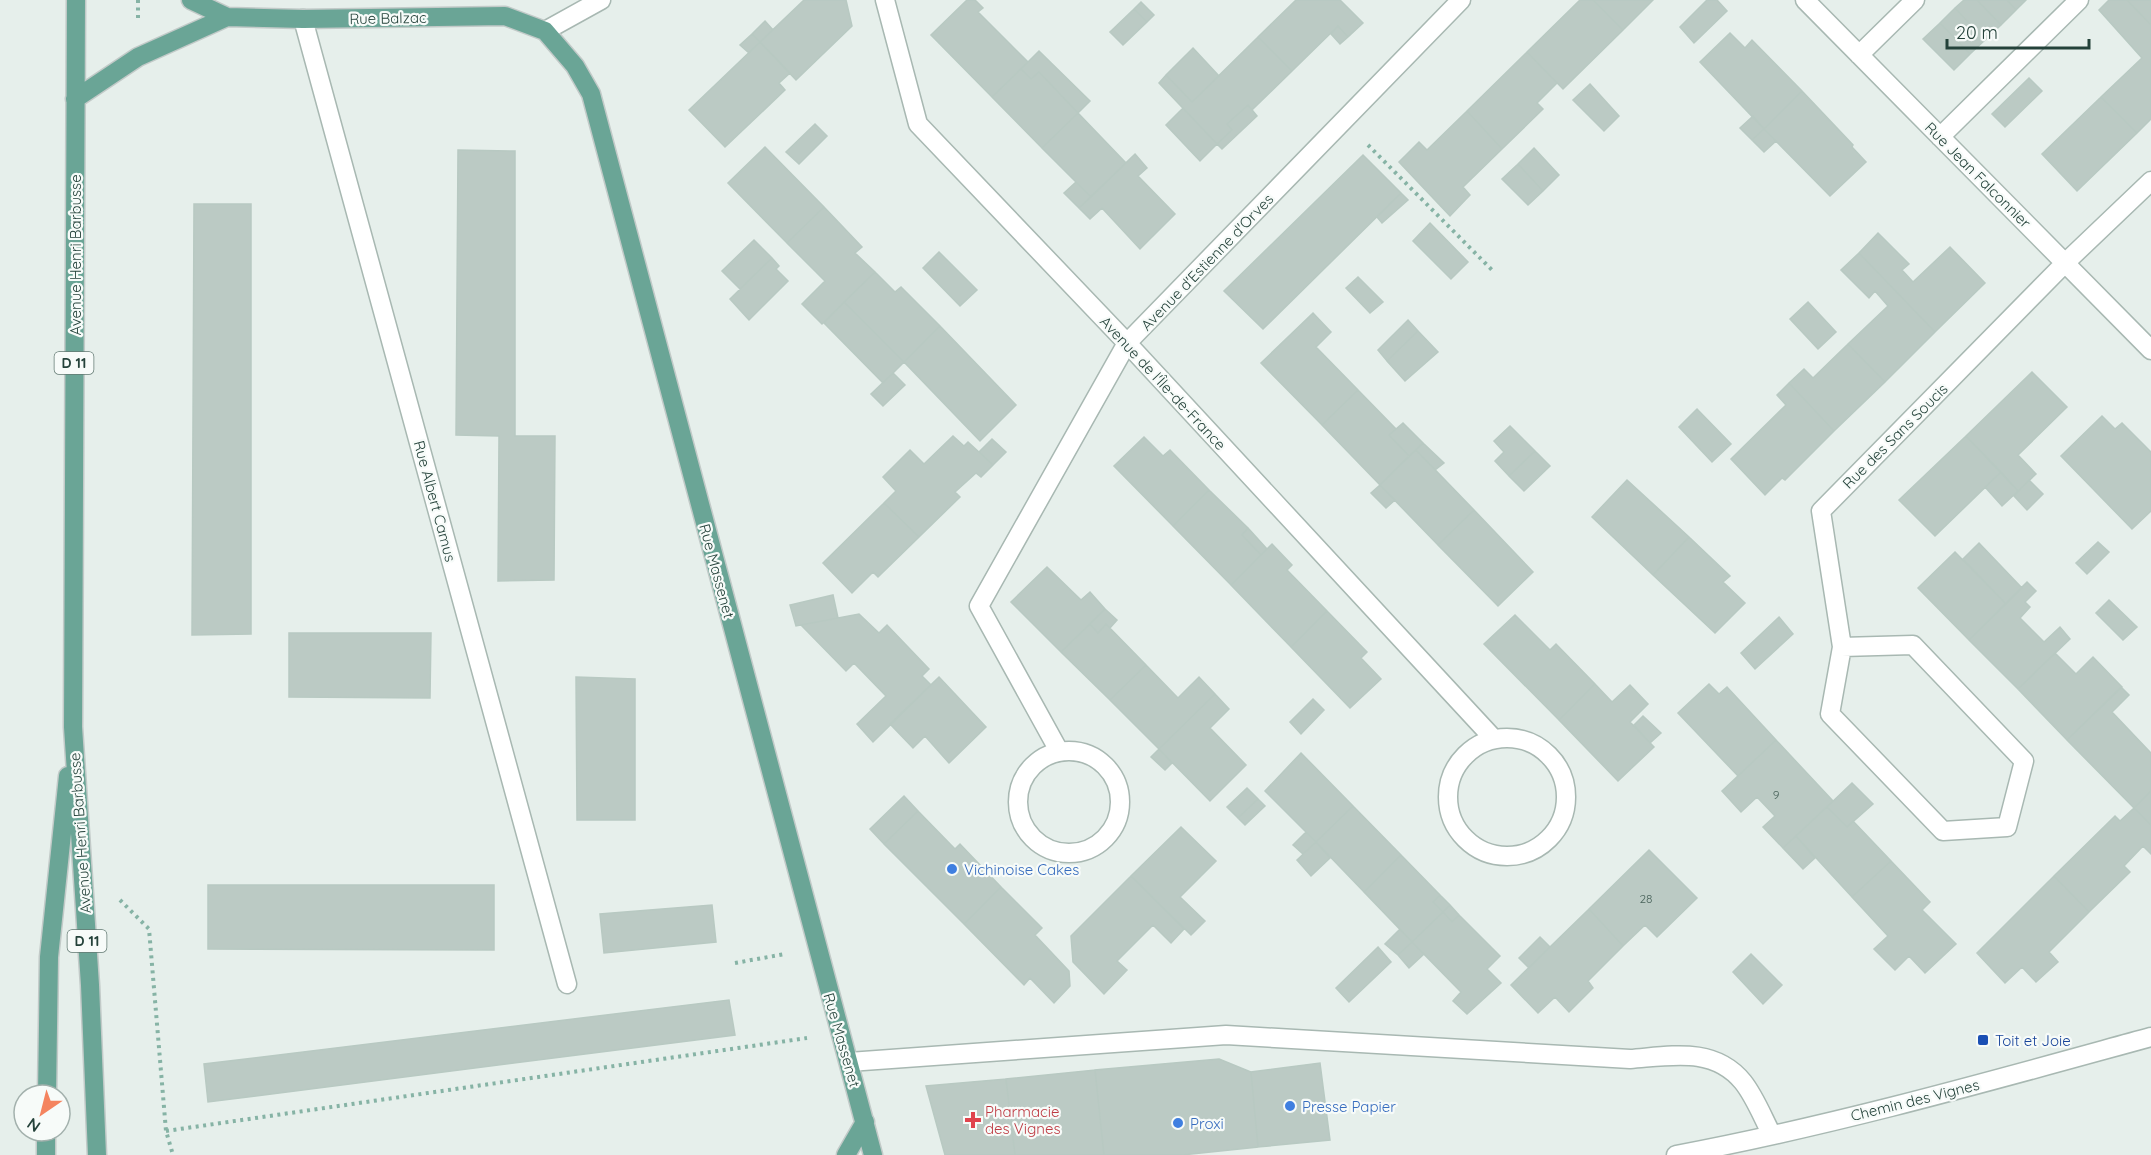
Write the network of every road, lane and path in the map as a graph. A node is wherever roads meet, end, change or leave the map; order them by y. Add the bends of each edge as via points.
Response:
1 (76, 0) edge
2 (138, 0) edge
3 (191, 0) edge
4 (601, 0) edge
5 (885, 0) edge
6 (1461, 0) edge
7 (1806, 0) edge
8 (1915, 0) edge
9 (2079, 0) edge
10 (227, 17) junction
11 (303, 19) junction
12 (138, 21) dead end
13 (545, 32) junction
14 (1859, 55) junction
15 (75, 99) junction
16 (1344, 121) junction
17 (1941, 137) junction
18 (2151, 181) edge
19 (2066, 263) junction
20 (1492, 270) dead end
21 (1127, 343) junction
22 (2151, 350) edge
23 (1842, 646) junction
24 (73, 727) junction
25 (1493, 738) junction
26 (1059, 751) junction
27 (119, 900) dead end
28 (817, 948) junction
29 (735, 963) dead end
30 (567, 984) dead end
31 (840, 1033) junction
32 (2151, 1037) edge
33 (849, 1062) junction
34 (47, 1083) edge
35 (865, 1122) junction
36 (166, 1131) junction
37 (1772, 1135) junction
38 (97, 1155) edge
39 (173, 1155) edge
40 (846, 1155) edge
41 (873, 1155) edge
42 (1676, 1155) edge

1 - 15 main road, Avenue Henri Barbusse / D 11
2 - 12 path
3 - 10 main road, Rue Balzac
4 - 13 street
5 - 21 street, Avenue de l'Île-de-France via 918,124
6 - 16 street, Avenue d'Estienne d'Orves
7 - 14 street, Rue Jean Falconnier
8 - 14 street
9 - 17 street
10 - 11 main road, Rue Balzac
10 - 15 main road, Rue Balzac via 138,57
11 - 13 main road, Rue Balzac via 505,16
11 - 30 street, Rue Albert Camus
13 - 28 main road, Rue Massenet via 575,66 591,94
14 - 17 street, Rue Jean Falconnier
15 - 24 main road, Avenue Henri Barbusse / D 11
16 - 20 path
16 - 21 street, Avenue d'Estienne d'Orves
17 - 19 street, Rue Jean Falconnier
18 - 19 street
19 - 22 street, Rue Jean Falconnier
19 - 23 street, Rue des Sans Soucis via 1821,511
21 - 25 street, Avenue de l'Île-de-France
21 - 26 street, Avenue d'Estienne d'Orves via 979,606
23 - 23 street via 1830,714 1942,831 2007,827 2024,762 1913,645
24 - 34 main road, Avenue Henri Barbusse / D 11 via 50,957
24 - 38 main road, Avenue Henri Barbusse / D 11
25 - 25 street via 1460,759 1450,777 1450,816 1460,834 1474,847 1493,855 1513,857 1532,852 1560,825 1566,807 1566,787 1560,768 1548,753 1513,737
26 - 26 street via 1030,767 1019,789 1018,813 1024,828 1048,850 1082,852 1098,845 1111,832 1119,816 1117,782 1093,756
27 - 36 path via 149,929
28 - 29 path
28 - 31 main road, Rue Massenet
31 - 33 main road, Rue Massenet
31 - 36 path
32 - 37 street, Chemin des Vignes
33 - 35 main road, Rue Massenet
33 - 37 street via 1226,1035 1630,1059 1690,1054 1724,1064 1744,1082
35 - 40 main road
35 - 41 main road, Rue Massenet
36 - 39 path
37 - 42 street, Chemin des Vignes

